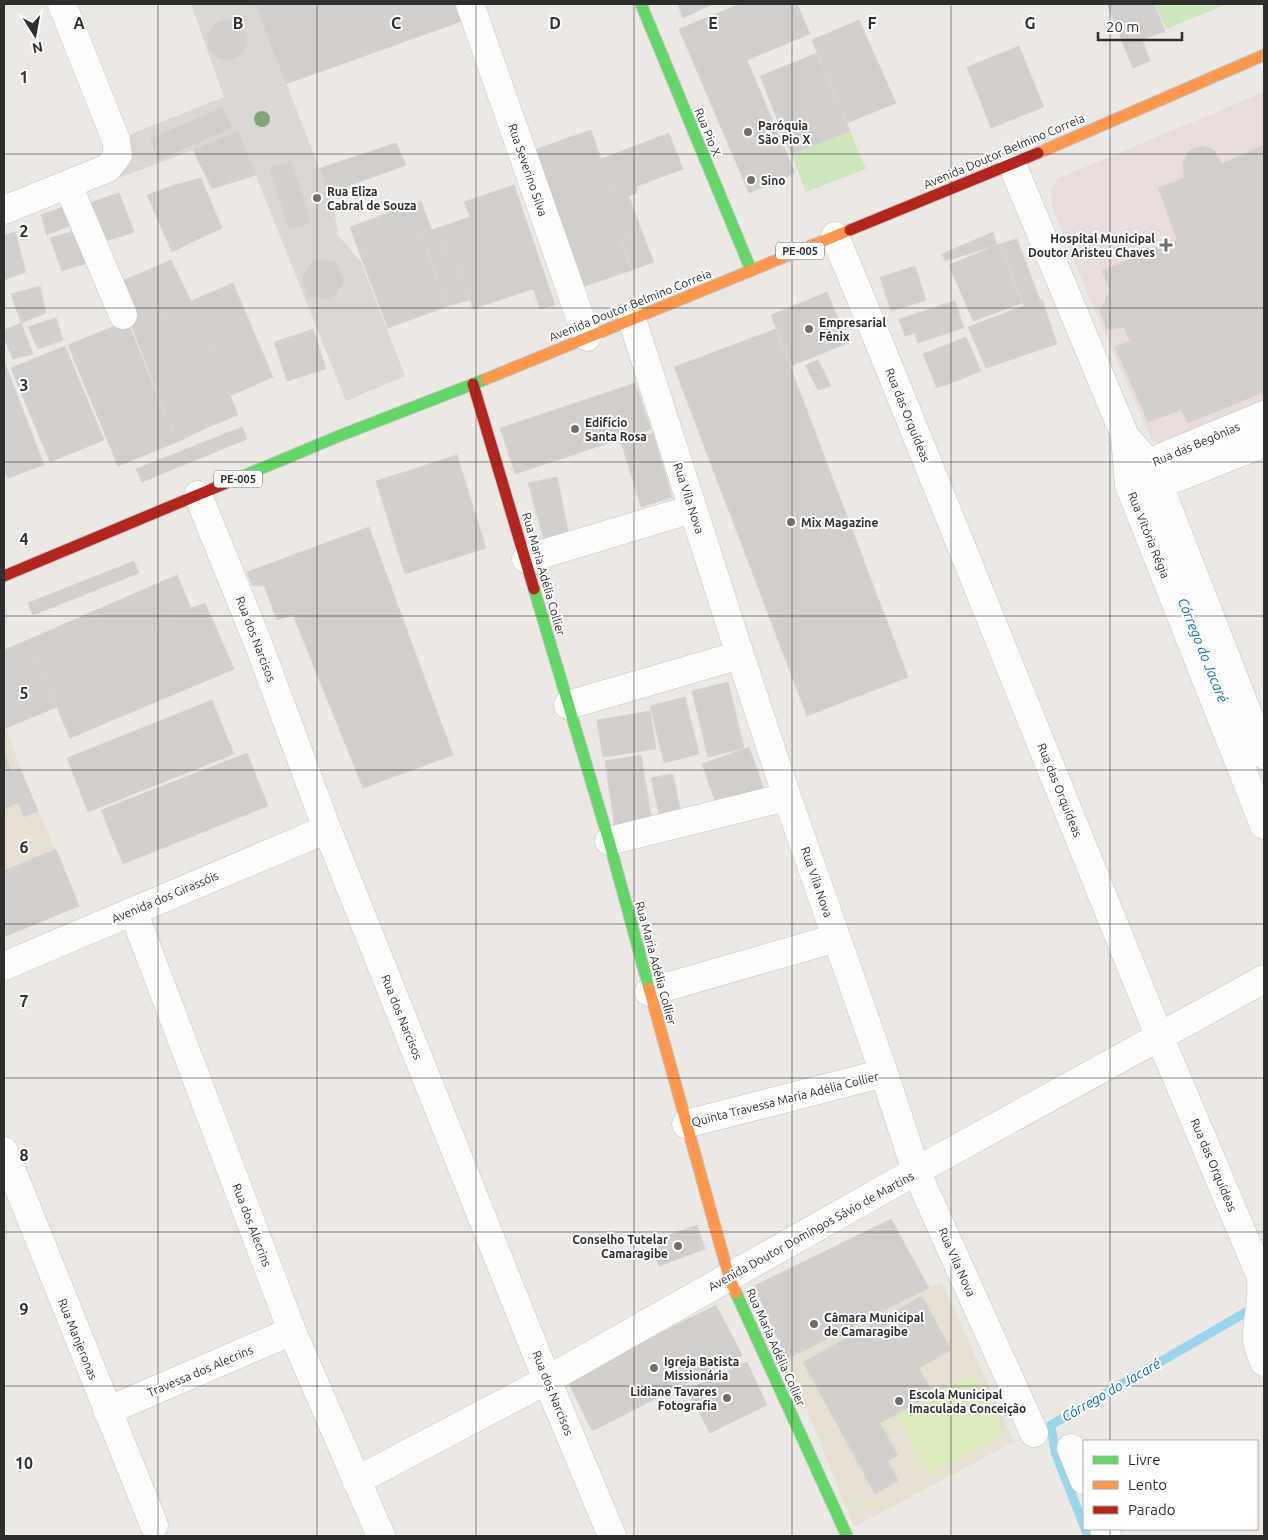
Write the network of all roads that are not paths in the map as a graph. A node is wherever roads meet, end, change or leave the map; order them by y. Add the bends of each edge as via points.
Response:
1 (62, 4) edge
2 (470, 4) edge
3 (641, 4) edge
4 (1264, 55) edge
5 (1012, 164) junction
6 (68, 185) junction
7 (4, 210) edge
8 (835, 236) junction
9 (750, 270) junction
10 (123, 315) dead end
11 (632, 319) junction
12 (587, 337) junction
13 (473, 384) junction
14 (1264, 416) edge
15 (1125, 436) junction
16 (1264, 443) edge
17 (1154, 474) junction
18 (1129, 484) junction
19 (198, 495) junction
20 (692, 509) junction
21 (526, 559) junction
22 (4, 576) edge
23 (740, 654) junction
24 (568, 706) junction
25 (1264, 755) edge
26 (787, 797) junction
27 (1264, 825) edge
28 (327, 830) junction
29 (609, 842) junction
30 (133, 911) junction
31 (836, 938) junction
32 (4, 966) edge
33 (1264, 979) edge
34 (649, 992) junction
35 (1160, 1038) junction
36 (884, 1073) junction
37 (686, 1124) junction
38 (4, 1151) edge
39 (916, 1171) junction
40 (729, 1277) junction
41 (292, 1331) junction
42 (1261, 1348) edge
43 (547, 1380) junction
44 (107, 1411) junction
45 (1034, 1433) dead end
46 (1071, 1448) dead end
47 (1083, 1478) edge
48 (356, 1481) junction
49 (154, 1525) dead end
50 (381, 1536) edge
51 (612, 1536) edge
52 (847, 1536) edge

1 - 6 street via 116,140 118,154 108,168
2 - 12 street, Rua Severino Silva
3 - 9 street, Rua Pio X
4 - 5 street, Avenida Doutor Belmino Correia / PE-005
5 - 8 street, Avenida Doutor Belmino Correia / PE-005
5 - 15 street, Rua Vitória Régia
6 - 7 street
6 - 10 street
8 - 9 street, Avenida Doutor Belmino Correia / PE-005
8 - 35 street, Rua das Orquídeas
9 - 11 street, Avenida Doutor Belmino Correia / PE-005
11 - 12 street, Avenida Doutor Belmino Correia / PE-005
11 - 20 street, Rua Vila Nova
12 - 13 street, Avenida Doutor Belmino Correia / PE-005
13 - 19 street, Avenida Doutor Belmino Correia / PE-005
13 - 21 street, Rua Maria Adélia Collier
14 - 17 street, Rua das Begônias
15 - 17 street, Rua Vitória Régia
15 - 18 street, Rua Vitória Régia
16 - 17 street, Rua das Begônias
17 - 18 street, Rua das Begônias
17 - 25 street, Rua Vitória Régia
18 - 27 street, Rua Vitória Régia
19 - 22 street, Avenida Doutor Belmino Correia / PE-005
19 - 28 street, Rua dos Narcisos via 258,643
20 - 21 street
20 - 23 street, Rua Vila Nova
21 - 24 street, Rua Maria Adélia Collier
23 - 24 street
23 - 26 street, Rua Vila Nova
24 - 29 street, Rua Maria Adélia Collier
26 - 29 street
26 - 31 street, Rua Vila Nova
28 - 30 street, Avenida dos Girassóis
28 - 43 street, Rua dos Narcisos
29 - 34 street, Rua Maria Adélia Collier
30 - 32 street, Avenida dos Girassóis
30 - 41 street, Rua dos Alecrins
31 - 34 street
31 - 36 street, Rua Vila Nova
33 - 35 street, Avenida Doutor Domingos Sávio de Martins
34 - 37 street, Rua Maria Adélia Collier
35 - 39 street, Avenida Doutor Domingos Sávio de Martins
35 - 42 street, Rua das Orquídeas via 1260,1275
36 - 37 street, Quinta Travessa Maria Adélia Collier
36 - 39 street, Rua Vila Nova
37 - 40 street, Rua Maria Adélia Collier
38 - 44 street, Rua Manjeronas
39 - 40 street, Avenida Doutor Domingos Sávio de Martins
39 - 45 street, Rua Vila Nova
40 - 43 street, Avenida Doutor Domingos Sávio de Martins
40 - 52 street, Rua Maria Adélia Collier
41 - 44 street, Travessa dos Alecrins
41 - 48 street, Rua dos Alecrins
43 - 48 street, Avenida Doutor Domingos Sávio de Martins
43 - 51 street, Rua dos Narcisos
44 - 49 street, Rua Manjeronas
46 - 47 street
48 - 50 street, Rua dos Alecrins

